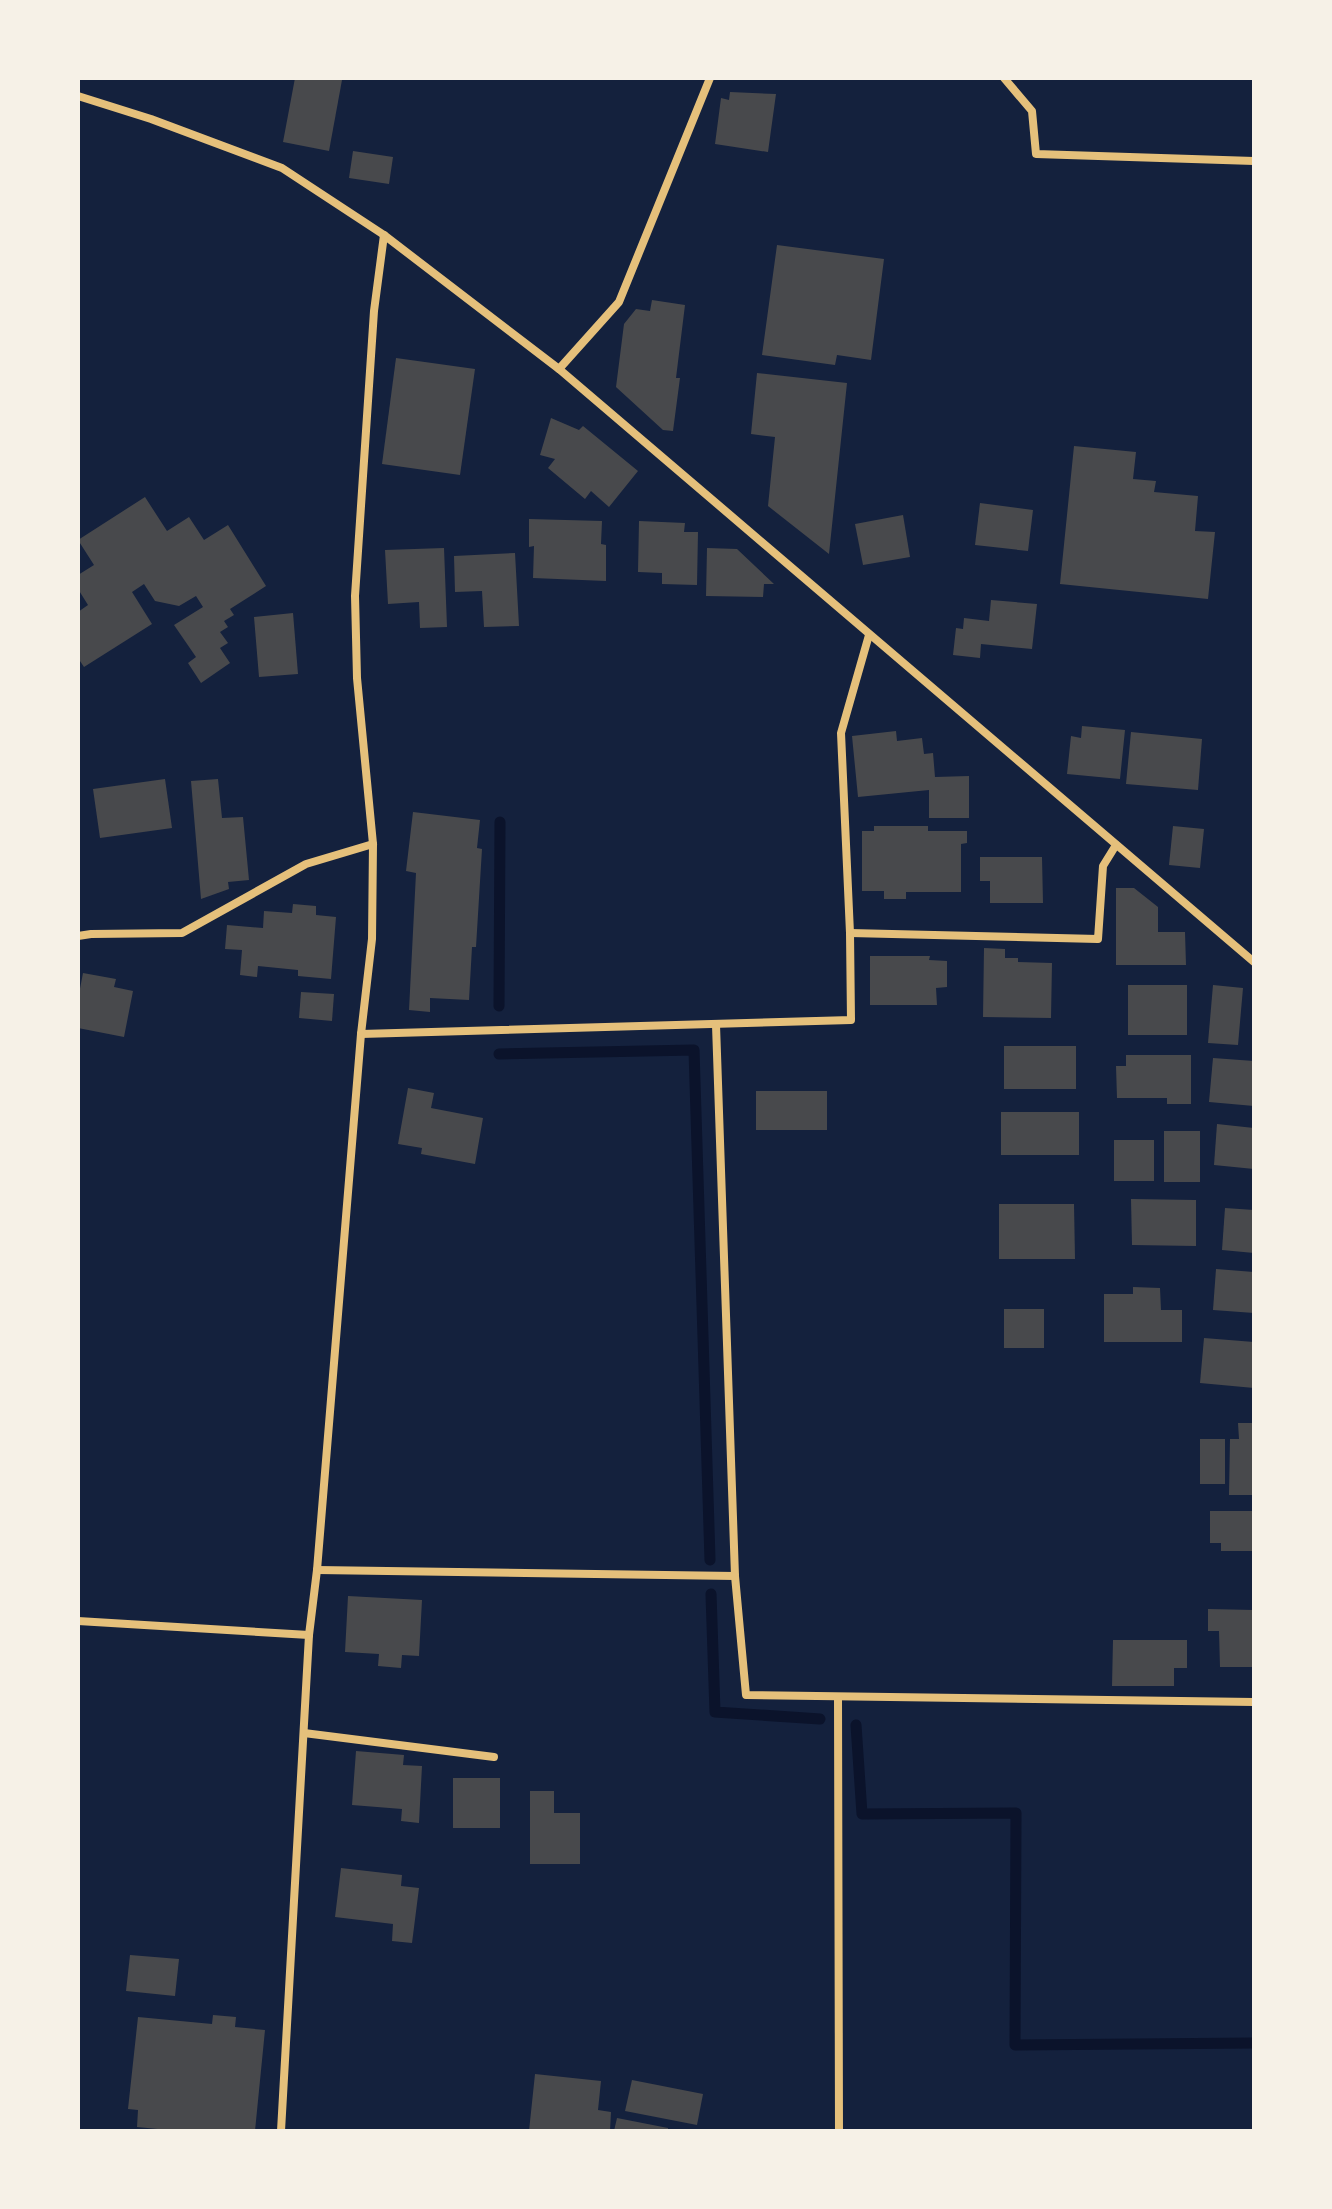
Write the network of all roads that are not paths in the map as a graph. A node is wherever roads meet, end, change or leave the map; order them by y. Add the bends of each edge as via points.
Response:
1 (710, 78) edge
2 (1004, 78) edge
3 (78, 96) edge
4 (1254, 161) edge
5 (384, 235) junction
6 (559, 369) junction
7 (869, 635) junction
8 (373, 844) junction
9 (1116, 845) junction
10 (850, 933) junction
11 (78, 936) edge
12 (1254, 962) edge
13 (716, 1025) junction
14 (361, 1034) junction
15 (317, 1570) junction
16 (735, 1576) junction
17 (78, 1621) edge
18 (309, 1635) junction
19 (838, 1698) junction
20 (1254, 1702) edge
21 (304, 1733) junction
22 (494, 1757) dead end
23 (281, 2131) edge
24 (839, 2131) edge

1 - 6 street via 619,302
2 - 4 street via 1032,111 1036,154
3 - 5 street via 282,168
5 - 6 street
5 - 8 street via 355,596
6 - 7 street
7 - 9 street
7 - 10 street via 841,733
8 - 11 street via 306,864 182,933
8 - 14 street via 372,939
9 - 10 street via 1103,866 1098,939
9 - 12 street
10 - 13 street via 851,1020
13 - 14 street
13 - 16 street
14 - 15 street
15 - 16 street
15 - 18 street
16 - 19 street via 746,1695
17 - 18 street
18 - 21 street
19 - 20 street
19 - 24 street
21 - 22 street
21 - 23 street

